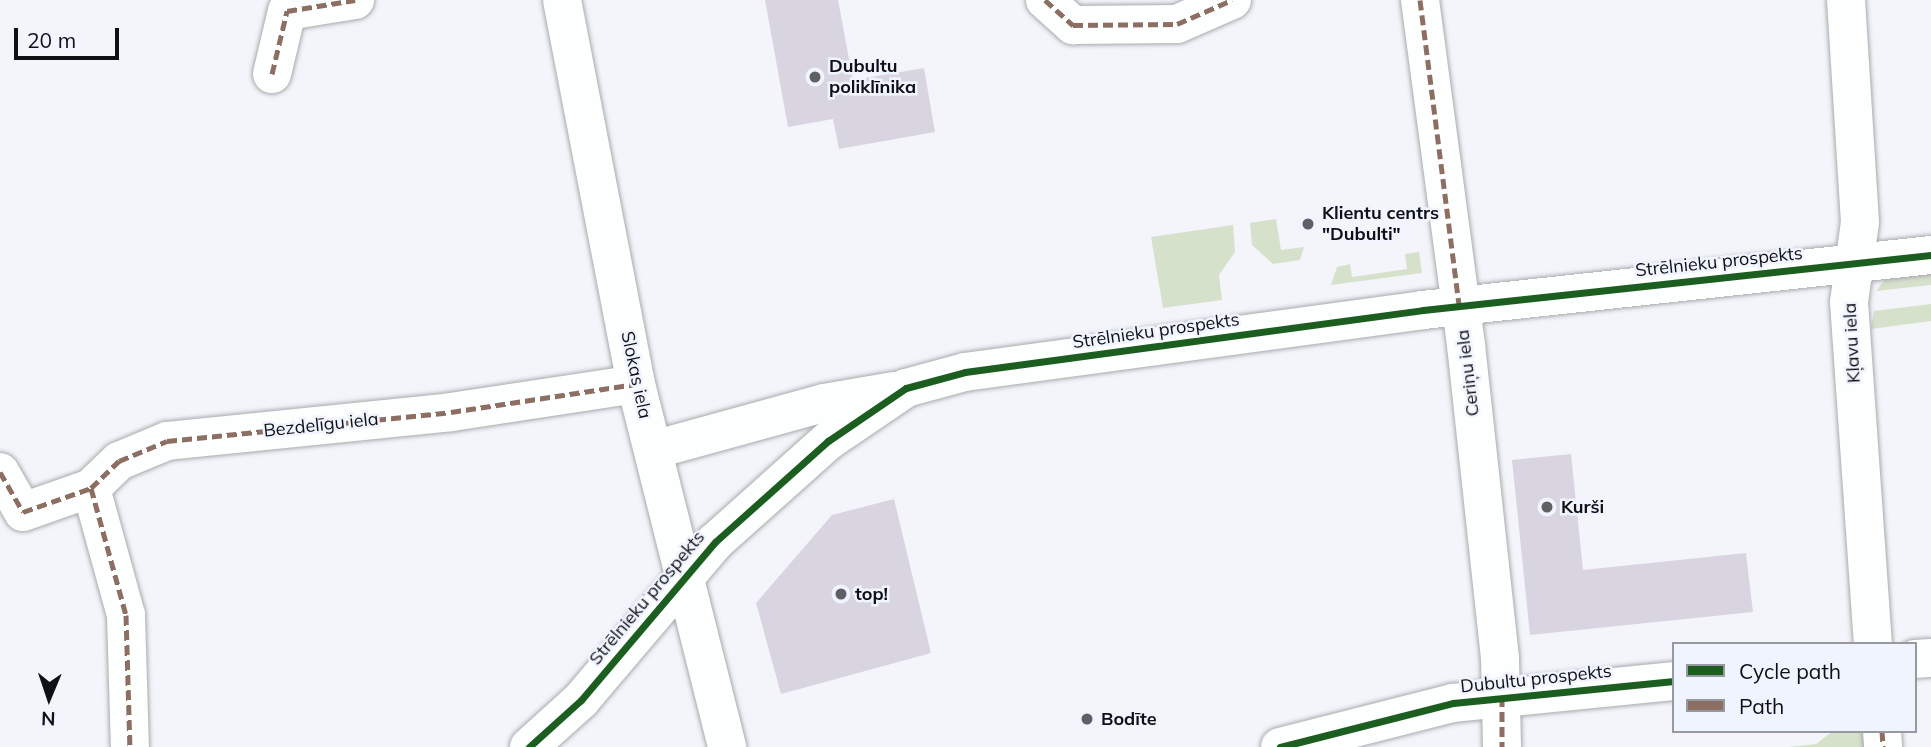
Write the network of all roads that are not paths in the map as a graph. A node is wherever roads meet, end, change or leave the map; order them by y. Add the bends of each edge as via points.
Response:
1 (355, 0) edge
2 (562, 0) edge
3 (1045, 0) edge
4 (1232, 0) edge
5 (1420, 0) edge
6 (1846, 0) edge
7 (272, 74) dead end
8 (1931, 255) edge
9 (1855, 263) junction
10 (1460, 306) junction
11 (636, 384) junction
12 (906, 388) junction
13 (653, 450) junction
14 (0, 472) edge
15 (91, 488) junction
16 (684, 576) junction
17 (1873, 642) edge
18 (1672, 681) edge
19 (1502, 696) junction
20 (130, 747) edge
21 (529, 747) edge
22 (727, 747) edge
23 (1280, 747) edge
24 (1502, 747) edge

1 - 7 main road via 287,11
2 - 11 main road, Slokas iela
3 - 4 main road via 1073,24 1177,24
5 - 10 main road, Ceriņu iela
6 - 9 main road, Kļavu iela via 1860,222
8 - 9 main road, Strēlnieku prospekts
9 - 10 main road, Strēlnieku prospekts
9 - 17 main road, Kļavu iela via 1849,302
10 - 12 main road, Strēlnieku prospekts via 965,372
10 - 19 main road, Ceriņu iela
11 - 13 main road, Slokas iela
11 - 15 main road, Bezdelīgu iela via 451,412 167,441 119,461
12 - 13 main road via 824,402
12 - 16 main road, Strēlnieku prospekts via 828,441
13 - 16 main road, Slokas iela
14 - 15 main road, Bezdelīgu iela via 23,512
15 - 20 main road via 126,615
16 - 21 main road, Strēlnieku prospekts via 581,700
16 - 22 main road, Slokas iela
18 - 19 main road, Dubultu prospekts
19 - 23 main road, Dubultu prospekts
19 - 24 main road, Ceriņu iela

